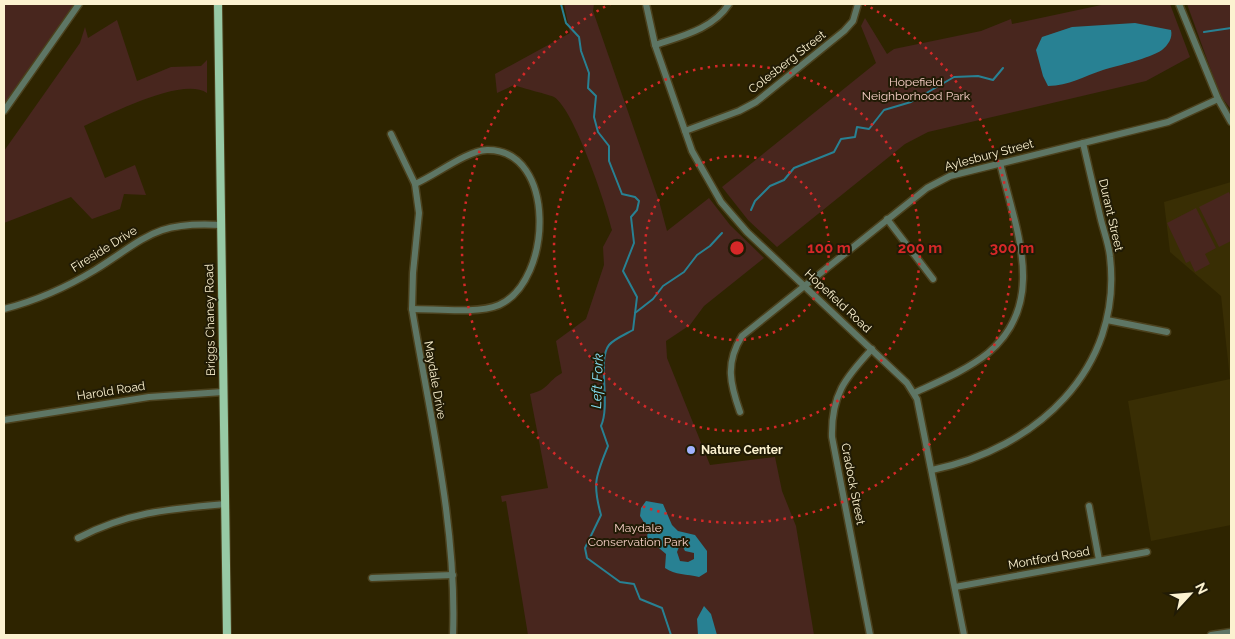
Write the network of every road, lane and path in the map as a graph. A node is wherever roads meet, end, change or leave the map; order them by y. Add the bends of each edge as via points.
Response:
1 (79, 4) edge
2 (218, 4) edge
3 (646, 4) edge
4 (729, 4) edge
5 (858, 4) edge
6 (1179, 4) edge
7 (655, 45) junction
8 (1218, 99) junction
9 (4, 111) edge
10 (1231, 122) edge
11 (685, 131) junction
12 (391, 134) dead end
13 (1083, 143) junction
14 (1000, 163) junction
15 (415, 184) junction
16 (887, 219) junction
17 (221, 225) junction
18 (933, 279) dead end
19 (804, 285) junction
20 (4, 309) edge
21 (412, 309) junction
22 (1107, 320) junction
23 (1166, 332) dead end
24 (872, 348) junction
25 (223, 392) junction
26 (914, 393) junction
27 (740, 412) dead end
28 (4, 420) edge
29 (932, 470) junction
30 (225, 504) junction
31 (1089, 506) dead end
32 (78, 538) dead end
33 (1147, 552) dead end
34 (1099, 560) junction
35 (453, 575) junction
36 (372, 578) dead end
37 (955, 587) junction
38 (1231, 632) edge
39 (227, 635) edge
40 (453, 635) edge
41 (870, 635) edge
42 (964, 635) edge
43 (1211, 635) edge

1 - 9 street
2 - 17 main road, Briggs Chaney Road
3 - 7 street, Hopefield Road
4 - 7 street via 700,30
5 - 11 street, Colesberg Street via 853,21 844,31 756,102
6 - 8 street
7 - 11 street, Hopefield Road
8 - 10 street
8 - 13 street, Aylesbury Street via 1168,122
11 - 19 street, Hopefield Road via 700,168 721,202 747,232
12 - 15 street, Maydale Drive
13 - 14 street, Aylesbury Street
13 - 22 street, Durant Street via 1110,256
14 - 16 street, Aylesbury Street via 938,181
14 - 26 street via 1023,262 1024,285 1018,315 1001,340 986,354
15 - 21 street, Maydale Drive via 419,213
15 - 21 street via 480,151 506,153 522,163 530,173 540,226 531,273 520,291 509,300 485,309
16 - 18 street
16 - 19 street, Aylesbury Street
17 - 20 street, Fireside Drive via 179,225 154,232 60,288
17 - 25 main road, Briggs Chaney Road
19 - 24 street, Hopefield Road
19 - 27 street, Aylesbury Street via 751,327 737,344 729,376
21 - 35 street, Maydale Drive via 449,527
22 - 23 street
22 - 29 street, Durant Street via 1087,370 1051,413 1025,433 980,458
24 - 26 street, Hopefield Road
24 - 41 street, Cradock Street via 847,376 832,418 832,437
25 - 28 street, Harold Road via 149,397
25 - 30 main road, Briggs Chaney Road
26 - 29 street, Hopefield Road via 922,415
29 - 37 street, Hopefield Road
30 - 32 street via 141,513 104,524
30 - 39 main road, Briggs Chaney Road
31 - 34 street
33 - 34 street, Montford Road
34 - 37 street, Montford Road
35 - 36 street
35 - 40 street, Maydale Drive
37 - 42 street, Hopefield Road
38 - 43 street

